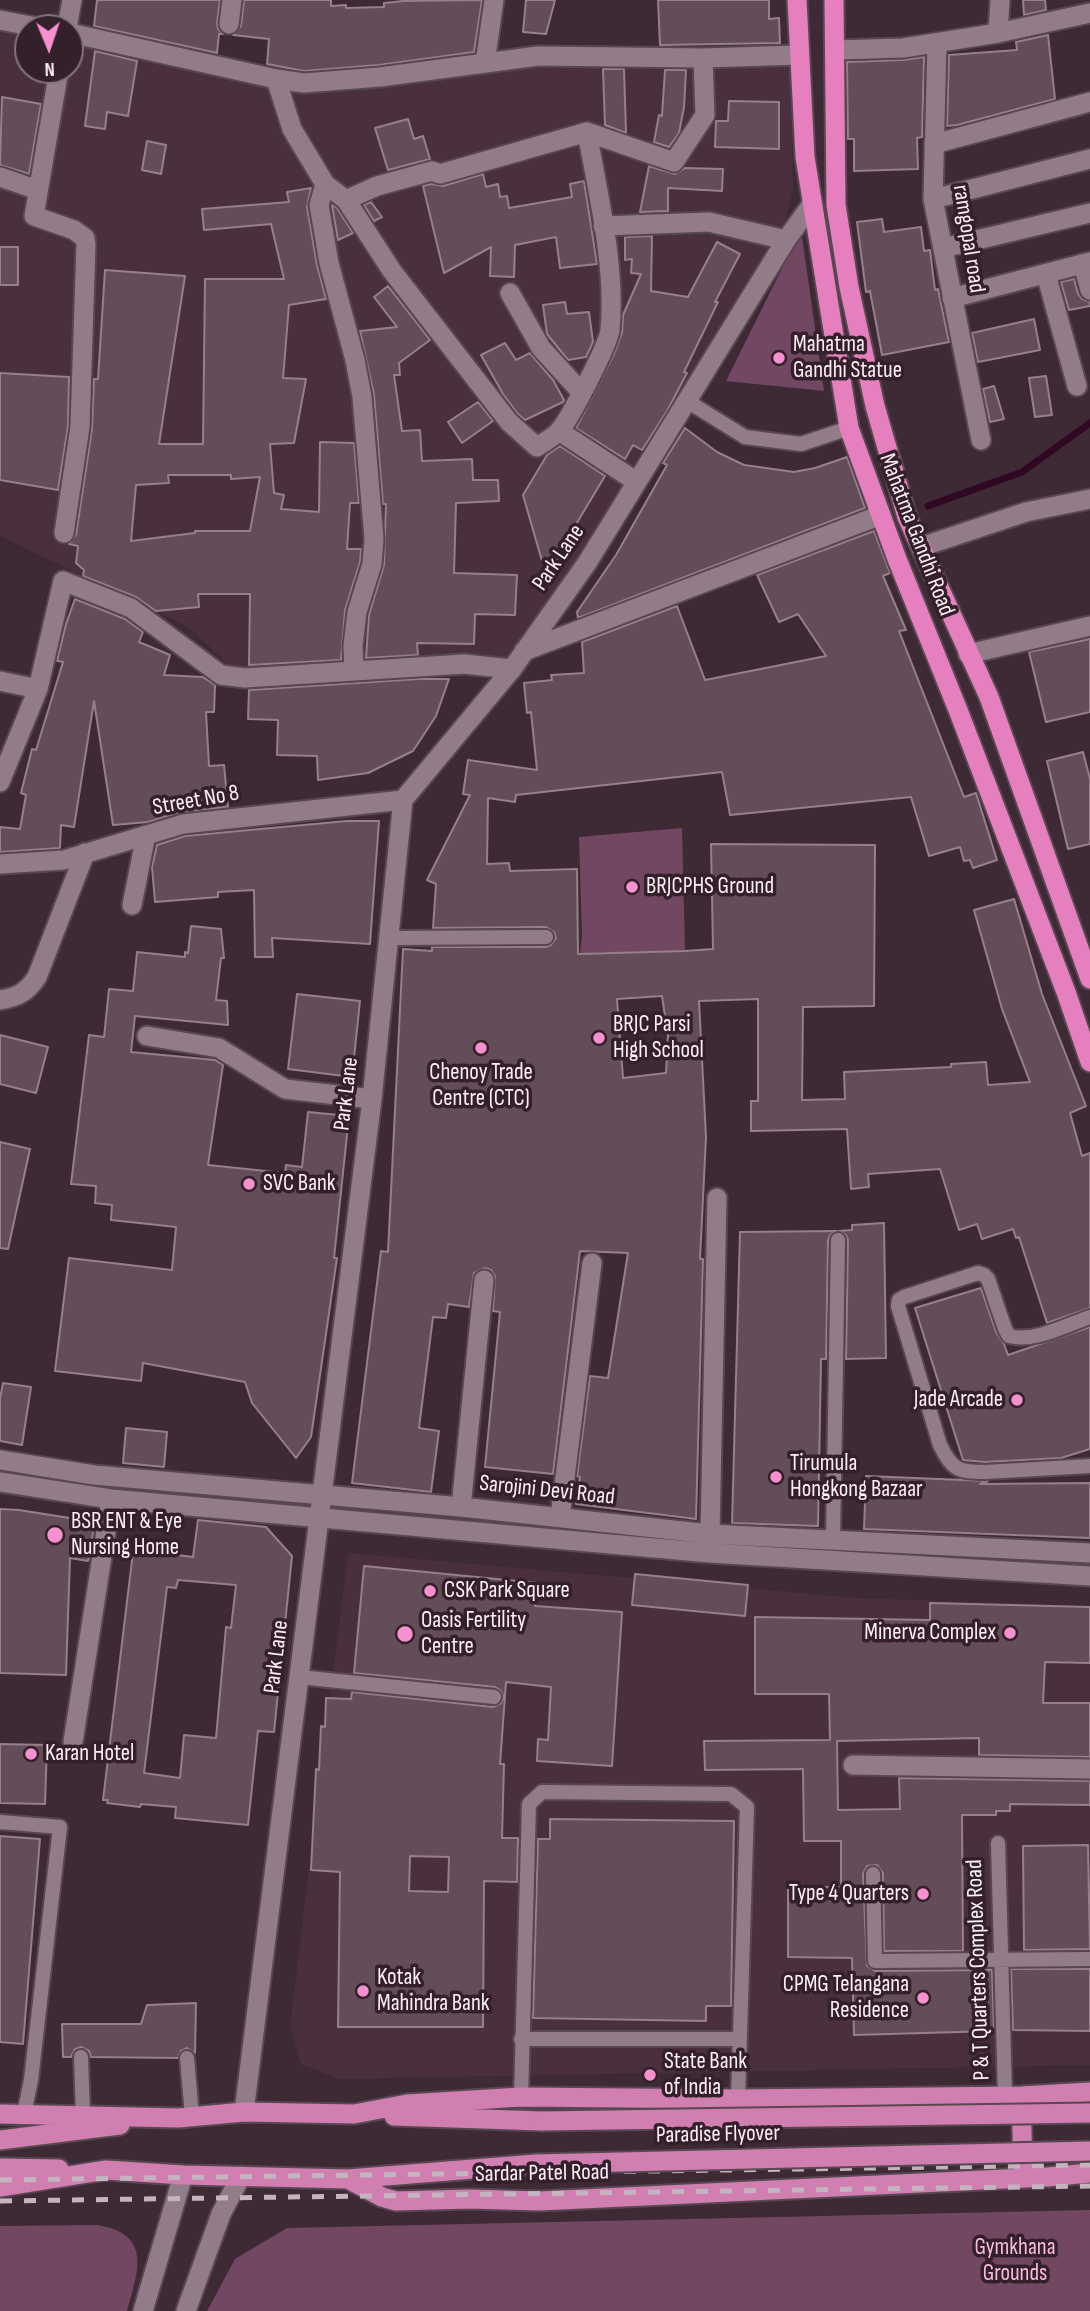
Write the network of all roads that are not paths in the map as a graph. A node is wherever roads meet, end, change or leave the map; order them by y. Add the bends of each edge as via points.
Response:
1 (232, 0) edge
2 (495, 0) edge
3 (797, 0) edge
4 (834, 0) edge
5 (1000, 0) edge
6 (1090, 13) edge
7 (229, 24) dead end
8 (998, 33) junction
9 (84, 36) edge
10 (937, 43) junction
11 (835, 50) junction
12 (799, 55) junction
13 (703, 58) junction
14 (485, 62) junction
15 (276, 79) junction
16 (57, 84) edge
17 (1090, 102) edge
18 (587, 132) junction
19 (934, 144) junction
20 (1090, 159) edge
21 (0, 177) edge
22 (325, 184) junction
23 (38, 190) junction
24 (933, 199) junction
25 (346, 200) junction
26 (812, 204) junction
27 (1090, 213) edge
28 (603, 226) junction
29 (786, 240) junction
30 (943, 248) junction
31 (1087, 263) edge
32 (1046, 274) junction
33 (1090, 290) edge
34 (510, 293) dead end
35 (952, 298) junction
36 (1077, 386) dead end
37 (582, 393) junction
38 (687, 401) junction
39 (849, 428) junction
40 (559, 431) junction
41 (981, 440) dead end
42 (637, 482) junction
43 (1090, 499) edge
44 (881, 515) junction
45 (64, 533) dead end
46 (921, 547) junction
47 (1090, 626) edge
48 (524, 652) junction
49 (968, 654) junction
50 (354, 670) junction
51 (512, 670) junction
52 (0, 681) edge
53 (38, 690) junction
54 (0, 782) edge
55 (403, 800) junction
56 (146, 835) junction
57 (86, 853) junction
58 (0, 864) edge
59 (132, 905) dead end
60 (546, 937) dead end
61 (390, 938) junction
62 (1090, 979) edge
63 (0, 1000) edge
64 (147, 1036) dead end
65 (1090, 1062) edge
66 (372, 1099) junction
67 (717, 1198) dead end
68 (838, 1240) dead end
69 (592, 1263) dead end
70 (484, 1280) dead end
71 (1090, 1317) edge
72 (0, 1460) edge
73 (1090, 1466) edge
74 (0, 1482) edge
75 (321, 1495) junction
76 (111, 1499) junction
77 (461, 1507) junction
78 (319, 1517) junction
79 (560, 1517) junction
80 (710, 1534) junction
81 (833, 1541) junction
82 (1090, 1553) edge
83 (1090, 1576) edge
84 (299, 1677) junction
85 (494, 1697) dead end
86 (73, 1742) dead end
87 (853, 1765) dead end
88 (1090, 1769) edge
89 (0, 1822) edge
90 (998, 1843) dead end
91 (873, 1874) dead end
92 (1090, 1959) edge
93 (1001, 1960) junction
94 (521, 2039) junction
95 (739, 2039) junction
96 (81, 2057) dead end
97 (187, 2058) dead end
98 (1090, 2092) edge
99 (1013, 2095) junction
100 (521, 2097) junction
101 (738, 2099) junction
102 (244, 2112) junction
103 (1090, 2113) edge
104 (0, 2114) edge
105 (24, 2114) junction
106 (83, 2114) junction
107 (355, 2114) junction
108 (185, 2117) junction
109 (0, 2140) edge
110 (1090, 2151) edge
111 (0, 2168) edge
112 (106, 2170) junction
113 (1090, 2173) edge
114 (183, 2175) junction
115 (241, 2176) junction
116 (1024, 2178) junction
117 (348, 2179) junction
118 (0, 2187) edge
119 (143, 2311) edge
120 (186, 2311) edge

1 - 7 street
2 - 14 street
3 - 12 highway, Mahatma Gandhi Road
4 - 11 highway, Mahatma Gandhi Road
5 - 8 street
6 - 8 street
8 - 10 street
9 - 15 street
10 - 11 street
10 - 19 street, ramgopal road
11 - 46 highway, Mahatma Gandhi Road via 836,205 849,286 875,406 907,517
12 - 13 street
12 - 26 highway, Mahatma Gandhi Road
13 - 14 street via 538,56
13 - 18 street via 705,115 674,162
14 - 15 street via 380,77 304,83
15 - 22 street via 292,129
16 - 23 street
17 - 19 street
18 - 25 street via 440,174 432,171 377,186
18 - 28 street
19 - 24 street, ramgopal road
20 - 24 street
21 - 23 street
22 - 25 street
22 - 50 street via 319,205 362,397 374,539 372,564 357,612
23 - 45 street via 34,216 74,230 86,244 80,427
24 - 30 street, ramgopal road
25 - 40 street via 392,271 509,422 537,447
26 - 29 street, Park Lane
26 - 39 highway, Mahatma Gandhi Road
27 - 30 street
28 - 29 street via 709,222
28 - 37 street via 610,333
29 - 38 street, Park Lane
30 - 35 street, ramgopal road
31 - 32 street
31 - 33 street
32 - 35 street
32 - 36 street
34 - 37 street via 541,348
35 - 41 street, ramgopal road
37 - 40 street
38 - 39 lane via 745,437 801,444
38 - 42 street, Park Lane
39 - 44 highway, Mahatma Gandhi Road
40 - 42 street
42 - 48 street, Park Lane
43 - 46 street via 1026,512
44 - 48 street
44 - 65 highway, Mahatma Gandhi Road
46 - 49 highway, Mahatma Gandhi Road
47 - 49 street
48 - 51 street, Park Lane
49 - 62 highway, Mahatma Gandhi Road via 989,697
50 - 51 street via 464,664
50 - 53 street via 245,678 221,675 131,608 64,581
51 - 55 street, Park Lane
52 - 53 street
53 - 54 street
55 - 56 street, Street No 8 via 183,824
55 - 61 street, Park Lane
56 - 57 street, Street No 8
56 - 59 street
57 - 58 street, Street No 8 via 64,860
57 - 63 street via 37,977 29,990
60 - 61 lane
61 - 66 street, Park Lane
64 - 66 street via 219,1048 285,1089
66 - 75 street, Park Lane
67 - 80 street
68 - 81 lane
69 - 79 street
70 - 77 street
71 - 73 lane via 1030,1337 1009,1336 988,1279 978,1273 904,1297 898,1306 940,1445 957,1469 985,1472
72 - 75 street, Sarojini Devi Road via 81,1473
74 - 76 street, Sarojini Devi Road
75 - 77 street, Sarojini Devi Road
75 - 78 street, Park Lane
76 - 78 street, Sarojini Devi Road
76 - 86 street
77 - 79 street, Sarojini Devi Road
78 - 83 street, Sarojini Devi Road via 710,1553
78 - 84 street, Park Lane
79 - 80 street, Sarojini Devi Road
80 - 81 street, Sarojini Devi Road
81 - 82 street, Sarojini Devi Road
84 - 85 lane
84 - 102 street, Park Lane
87 - 88 street
89 - 105 lane via 60,1827
90 - 93 lane, P & T Quarters Complex Road
91 - 93 lane via 875,1961
92 - 93 lane
93 - 99 lane, P & T Quarters Complex Road
94 - 95 lane
94 - 95 lane via 529,1804 542,1793 731,1794 747,1807
94 - 100 lane
95 - 101 lane
96 - 106 lane
97 - 108 lane
98 - 99 main road
99 - 101 main road
99 - 116 main road
100 - 101 main road
100 - 107 main road via 407,2104
102 - 107 main road
102 - 108 main road
103 - 107 main road, Paradise Flyover, bridge via 542,2121
104 - 105 main road
105 - 106 main road
106 - 108 main road
108 - 109 main road
110 - 117 main road, Paradise Flyover, bridge via 536,2164
111 - 112 main road
112 - 114 main road, Sardar Patel Road
112 - 118 main road, Sardar Patel Road
113 - 116 main road, Sardar Patel Road
114 - 115 main road, Sardar Patel Road
114 - 119 street
115 - 117 main road, Sardar Patel Road
115 - 120 street via 221,2214
116 - 117 main road, Sardar Patel Road via 539,2201 396,2200

